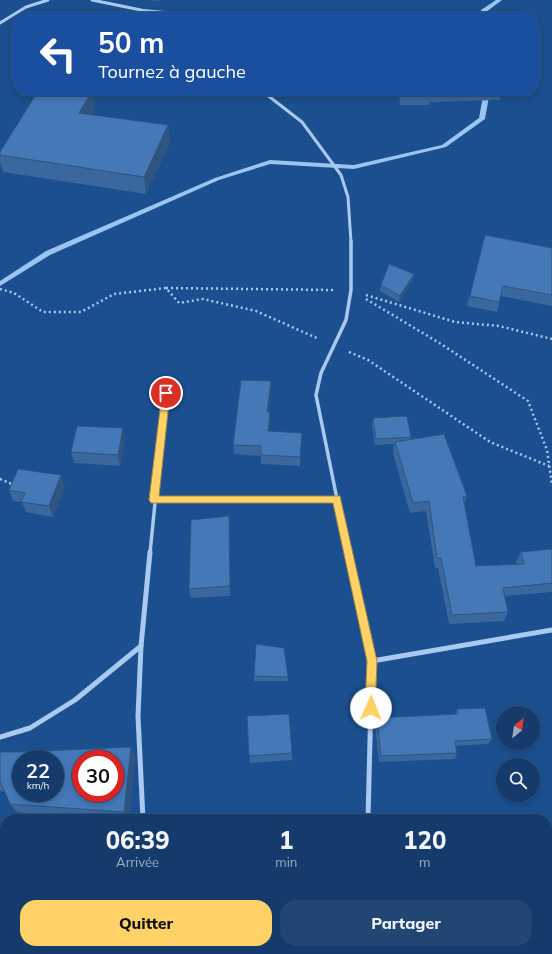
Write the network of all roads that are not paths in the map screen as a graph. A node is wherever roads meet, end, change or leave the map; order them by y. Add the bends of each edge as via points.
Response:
1 (48, 0) edge
2 (92, 0) edge
3 (141, 10) junction
4 (18, 12) edge
5 (146, 12) edge
6 (164, 12) edge
7 (12, 16) edge
8 (0, 23) edge
9 (268, 96) edge
10 (166, 393) dead end
11 (337, 499) junction
12 (154, 500) junction
13 (552, 630) edge
14 (141, 646) junction
15 (372, 661) junction
16 (0, 737) edge
17 (143, 814) edge
18 (368, 814) edge

1 - 4 street
2 - 3 street
3 - 5 street
3 - 6 lane
7 - 8 street
9 - 11 street via 302,122 340,175 348,197 351,224 351,290 346,320 321,373 316,395
10 - 12 street
11 - 12 street
11 - 15 street
12 - 14 street
13 - 15 street
14 - 16 street via 74,700 30,728
14 - 17 street via 138,716
15 - 18 street

